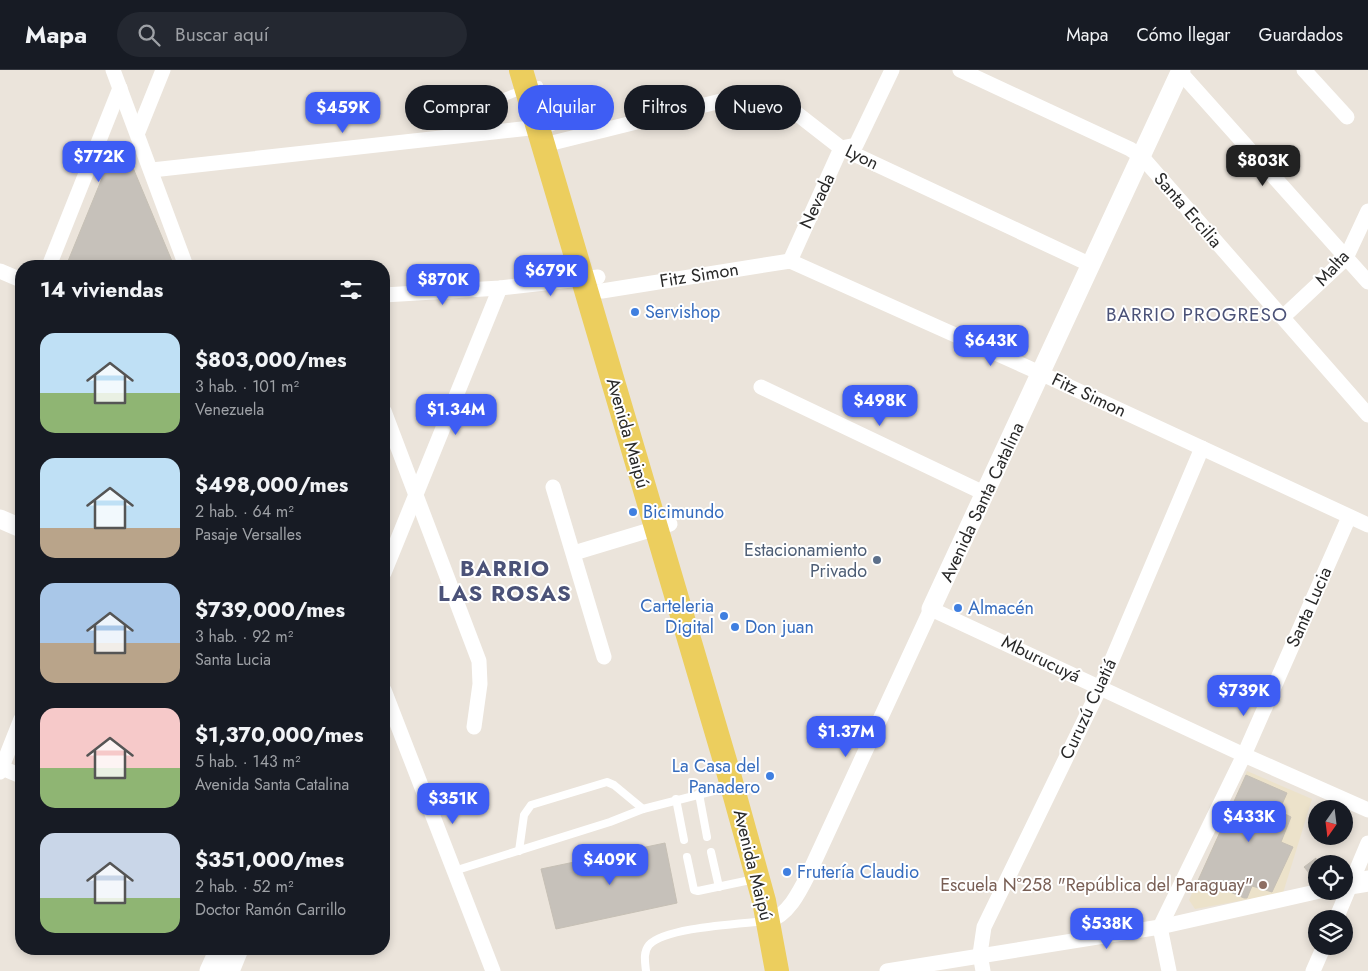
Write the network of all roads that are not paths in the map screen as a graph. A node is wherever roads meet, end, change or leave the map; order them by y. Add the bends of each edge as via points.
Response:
1 (113, 70) edge
2 (163, 70) edge
3 (892, 70) edge
4 (960, 70) edge
5 (1180, 71) edge
6 (1309, 72) edge
7 (531, 79) edge
8 (120, 88) junction
9 (1347, 117) dead end
10 (138, 132) junction
11 (472, 135) junction
12 (547, 135) junction
13 (841, 148) junction
14 (1142, 157) junction
15 (152, 170) junction
16 (1368, 211) edge
17 (1346, 258) junction
18 (51, 260) edge
19 (184, 260) edge
20 (790, 261) junction
21 (1091, 264) junction
22 (0, 271) edge
23 (15, 277) edge
24 (594, 282) junction
25 (1368, 282) edge
26 (500, 288) junction
27 (390, 295) edge
28 (1283, 317) junction
29 (1040, 373) junction
30 (761, 387) dead end
31 (1368, 415) edge
32 (390, 428) edge
33 (1202, 448) junction
34 (552, 487) dead end
35 (986, 494) junction
36 (415, 497) junction
37 (1349, 517) junction
38 (0, 519) edge
39 (15, 525) edge
40 (1368, 526) edge
41 (663, 527) junction
42 (574, 554) junction
43 (390, 558) edge
44 (931, 609) junction
45 (604, 657) dead end
46 (1100, 688) junction
47 (390, 706) edge
48 (474, 728) dead end
49 (15, 733) edge
50 (1244, 755) junction
51 (0, 769) edge
52 (15, 774) edge
53 (732, 786) junction
54 (699, 794) junction
55 (676, 799) junction
56 (643, 808) junction
57 (1368, 810) edge
58 (707, 837) dead end
59 (684, 840) dead end
60 (1368, 843) edge
61 (519, 851) junction
62 (711, 852) dead end
63 (687, 857) dead end
64 (454, 871) junction
65 (758, 879) junction
66 (1354, 884) edge
67 (719, 887) junction
68 (1308, 894) edge
69 (1341, 910) edge
70 (773, 919) junction
71 (1160, 927) junction
72 (980, 954) junction
73 (217, 955) edge
74 (235, 955) edge
75 (1320, 955) edge
76 (210, 971) edge
77 (228, 971) edge
78 (493, 971) edge
79 (646, 971) edge
80 (777, 971) edge
81 (790, 971) edge
82 (887, 971) edge
83 (983, 971) edge
84 (1169, 971) edge
85 (1313, 971) edge

1 - 8 street
2 - 10 street
3 - 13 street via 856,145
4 - 14 street, Santa Ercilia
5 - 14 street, Avenida Santa Catalina
5 - 17 street
6 - 9 street
7 - 11 lane via 494,101 481,114
7 - 12 main road, Avenida Maipú
8 - 10 street
8 - 18 street
10 - 15 street
11 - 12 street, Lyon
11 - 15 street, Lyon
12 - 13 street, Lyon via 762,93 782,102
12 - 24 main road, Avenida Maipú
13 - 20 street, Nevada
13 - 21 street, Lyon
14 - 21 street, Avenida Santa Catalina
14 - 28 street, Santa Ercilia
15 - 19 street
16 - 17 street, Malta
17 - 25 street
17 - 28 street, Malta
20 - 24 street, Fitz Simon
20 - 29 street, Fitz Simon
21 - 29 street, Avenida Santa Catalina
22 - 23 street
24 - 26 street, Fitz Simon
24 - 41 main road, Avenida Maipú
26 - 27 street, Fitz Simon
26 - 36 street
28 - 31 street, Santa Ercilia
29 - 33 street, Fitz Simon
29 - 35 street, Avenida Santa Catalina
30 - 35 street
32 - 36 street
33 - 37 street, Fitz Simon
33 - 46 street, Curuzú Cuatiá
34 - 42 street
35 - 44 street, Avenida Santa Catalina
36 - 43 street
36 - 48 street via 478,661 480,684
37 - 40 street, Fitz Simon
37 - 50 street, Santa Lucia
38 - 39 street
41 - 42 street
41 - 53 main road, Avenida Maipú
41 - 70 main road, Avenida Maipú via 743,780
42 - 45 street
44 - 46 street, Mburucuyá
44 - 70 street, Avenida Santa Catalina via 809,873 800,890
46 - 50 street, Mburucuyá
46 - 72 street, Curuzú Cuatiá via 984,927
47 - 64 street
49 - 51 street
50 - 57 street, Mburucuyá
50 - 71 street, Santa Lucia
51 - 52 street
53 - 54 lane
53 - 65 main road, Avenida Maipú
54 - 55 lane
54 - 58 lane
55 - 56 lane
55 - 59 lane
56 - 61 lane
56 - 61 lane via 607,782 531,806 524,814
60 - 66 street
61 - 64 lane
62 - 67 lane
63 - 67 lane via 694,890
64 - 78 street
65 - 67 lane
65 - 70 main road, Avenida Maipú
66 - 69 street
68 - 71 street
70 - 79 lane via 687,930 661,937 646,950
70 - 80 main road, Avenida Maipú
70 - 81 main road, Avenida Maipú
71 - 72 street
71 - 84 street
72 - 82 street
72 - 83 street, Curuzú Cuatiá
73 - 76 main road
74 - 77 main road
75 - 85 street

